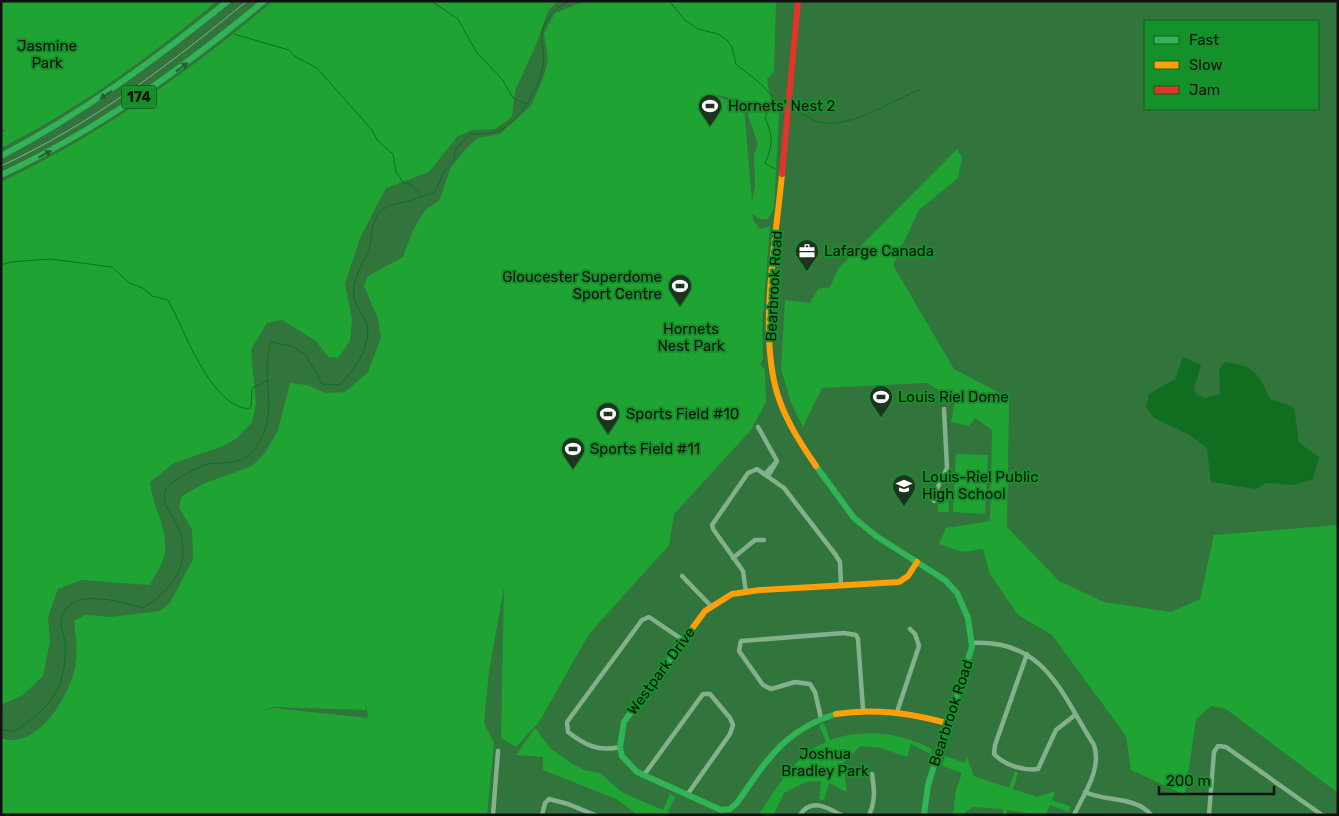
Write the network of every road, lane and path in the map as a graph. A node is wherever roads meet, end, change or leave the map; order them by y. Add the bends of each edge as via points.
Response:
1 (228, 1) edge
2 (264, 1) edge
3 (798, 1) edge
4 (1, 156) edge
5 (1, 175) edge
6 (944, 409) dead end
7 (758, 427) dead end
8 (767, 475) junction
9 (934, 501) dead end
10 (764, 540) dead end
11 (733, 558) junction
12 (917, 562) junction
13 (682, 576) dead end
14 (841, 586) junction
15 (746, 592) junction
16 (711, 606) junction
17 (910, 629) dead end
18 (683, 640) junction
19 (972, 643) junction
20 (1027, 654) junction
21 (863, 709) junction
22 (897, 712) junction
23 (1075, 715) junction
24 (821, 718) junction
25 (947, 724) junction
26 (620, 747) junction
27 (498, 750) dead end
28 (872, 774) dead end
29 (644, 775) junction
30 (1085, 792) junction
31 (687, 795) junction
32 (492, 815) edge
33 (542, 815) edge
34 (595, 815) edge
35 (800, 815) edge
36 (841, 815) edge
37 (869, 815) edge
38 (924, 815) edge
39 (1074, 815) edge
40 (1151, 815) edge
41 (1209, 815) edge
42 (1322, 815) edge

1 -> 4 main road, 174 via 107,95
5 -> 2 main road, 174 via 77,136 141,96 193,59
3 - 12 main road, Bearbrook Road via 769,315 772,370 789,423 835,493 866,529
6 - 9 street via 947,468
7 - 8 street via 777,461
8 - 11 street via 757,469 751,470 712,525
8 - 14 street via 784,488 835,554 840,562
10 - 11 street via 755,540
11 - 15 street via 743,571
12 - 14 main road, Westpark Drive via 908,576 899,582
12 - 19 main road, Bearbrook Road via 945,580 957,593 968,618
13 - 16 street
14 - 15 main road, Westpark Drive
15 - 16 main road, Westpark Drive via 726,596
16 - 18 main road, Westpark Drive
17 - 22 street via 919,646
18 - 26 main road, Westpark Drive via 624,722
18 - 26 street via 649,616 642,620 567,722 568,732 587,745 598,749
19 - 20 street via 1000,644
19 - 25 main road, Bearbrook Road
20 - 23 street via 1042,664
20 - 23 street via 994,754 1002,761 1030,770 1038,769 1056,730
21 - 22 main road
21 - 24 main road
21 - 24 street via 856,635 844,633 741,641 739,651 763,685 771,689 795,682 810,684
22 - 25 main road
23 - 30 street via 1097,754 1095,772
24 - 31 main road via 798,730 777,748 730,809 721,810
25 - 38 main road, Bearbrook Road via 928,785
26 - 29 main road via 629,765
27 - 32 street
28 - 37 street via 875,791
29 - 31 main road
29 - 31 street via 703,694 710,694 733,725
30 - 39 street
30 - 40 street via 1102,799 1140,806
33 - 34 street via 549,799
35 - 36 street via 810,806 818,805
41 - 42 street via 1214,752 1218,746 1226,747

